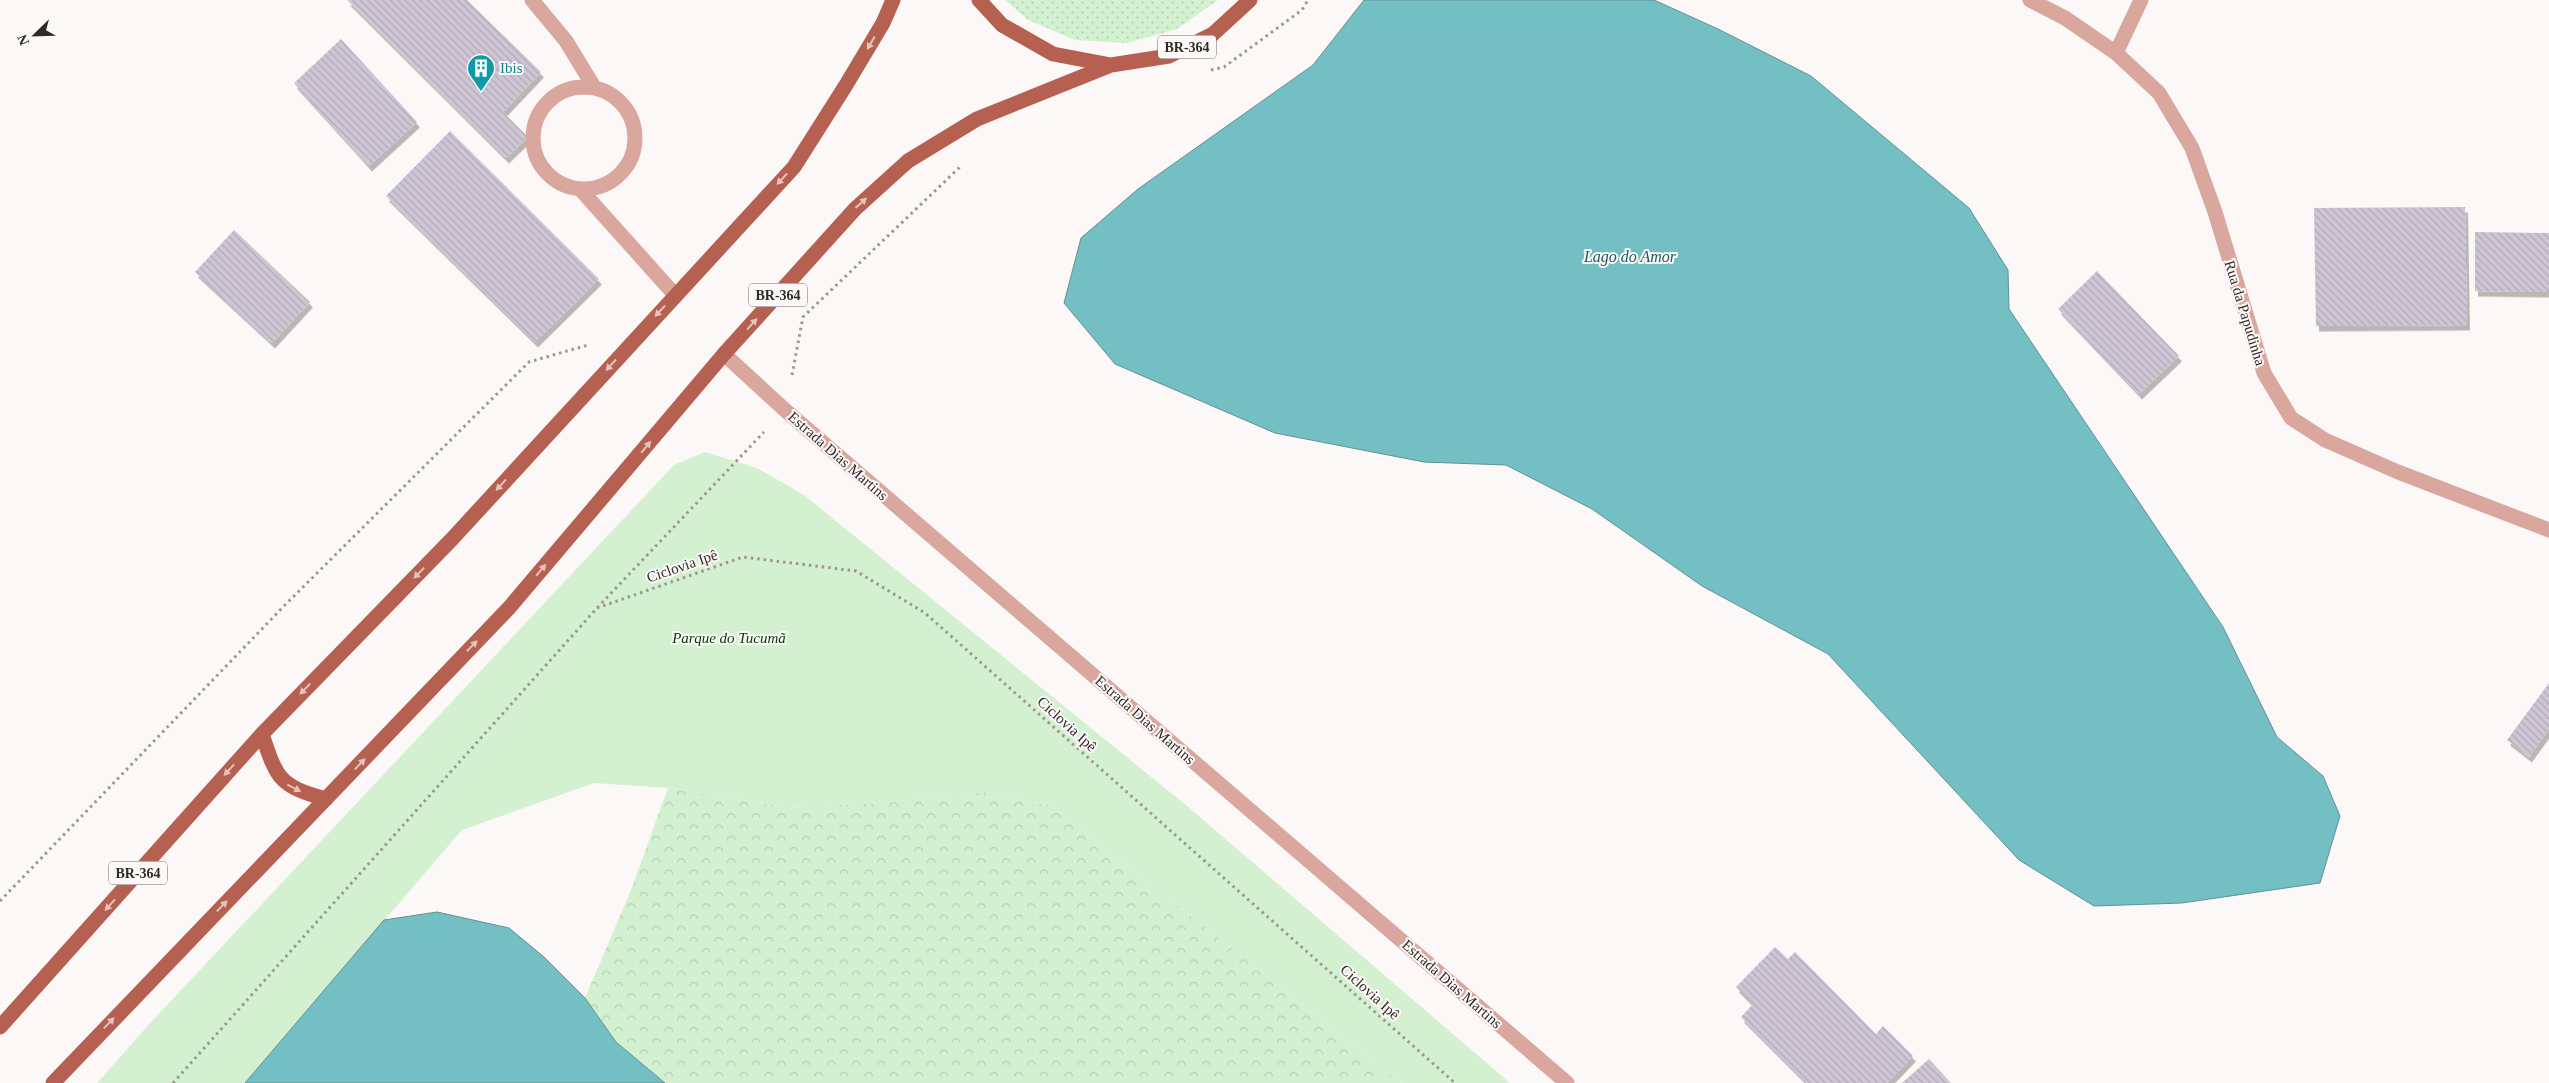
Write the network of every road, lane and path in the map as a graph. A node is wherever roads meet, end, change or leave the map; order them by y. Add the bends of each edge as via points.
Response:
1 (532, 0) edge
2 (893, 0) edge
3 (980, 0) edge
4 (1250, 0) edge
5 (1308, 0) edge
6 (2141, 0) edge
7 (2040, 2) edge
8 (2116, 53) junction
9 (1111, 65) junction
10 (1206, 72) dead end
11 (594, 87) junction
12 (964, 163) dead end
13 (580, 189) junction
14 (675, 295) junction
15 (596, 343) dead end
16 (724, 354) junction
17 (785, 410) junction
18 (2549, 530) edge
19 (597, 608) junction
20 (262, 734) junction
21 (326, 799) junction
22 (0, 901) edge
23 (0, 1027) edge
24 (52, 1083) edge
25 (173, 1083) edge
26 (1455, 1083) edge
27 (1567, 1083) edge

1 - 11 street via 566,41
2 -> 14 main road, BR-364 via 851,77 794,167
3 - 9 main road, BR-364 via 1002,25 1053,54
4 - 9 main road, BR-364 via 1213,34 1169,56
5 - 10 path via 1302,10 1224,66
6 - 8 street
7 - 8 street, Rua da Papudinha
8 - 18 street, Rua da Papudinha via 2159,93 2192,148 2264,373 2291,418 2325,440 2398,472
16 -> 9 main road, BR-364 via 855,208 908,161 977,119
11 - 13 street via 624,105 632,121 635,139 631,156 622,172 608,183 592,189
11 - 13 street via 576,87 559,92 545,103 535,119 532,137 535,154 544,170 557,182
12 - 17 path via 803,318
13 - 14 street
14 -> 20 main road, BR-364 via 453,538
15 - 22 path via 529,362 285,605
16 - 17 street, Estrada Dias Martins
21 -> 16 main road, BR-364 via 509,608
17 - 19 path
17 - 27 street, Estrada Dias Martins
19 - 25 path
19 - 26 path, Ciclovia Ipê via 743,557 856,571 925,613
20 -> 21 main road via 273,769 285,784
20 -> 23 main road, BR-364
24 -> 21 main road, BR-364

